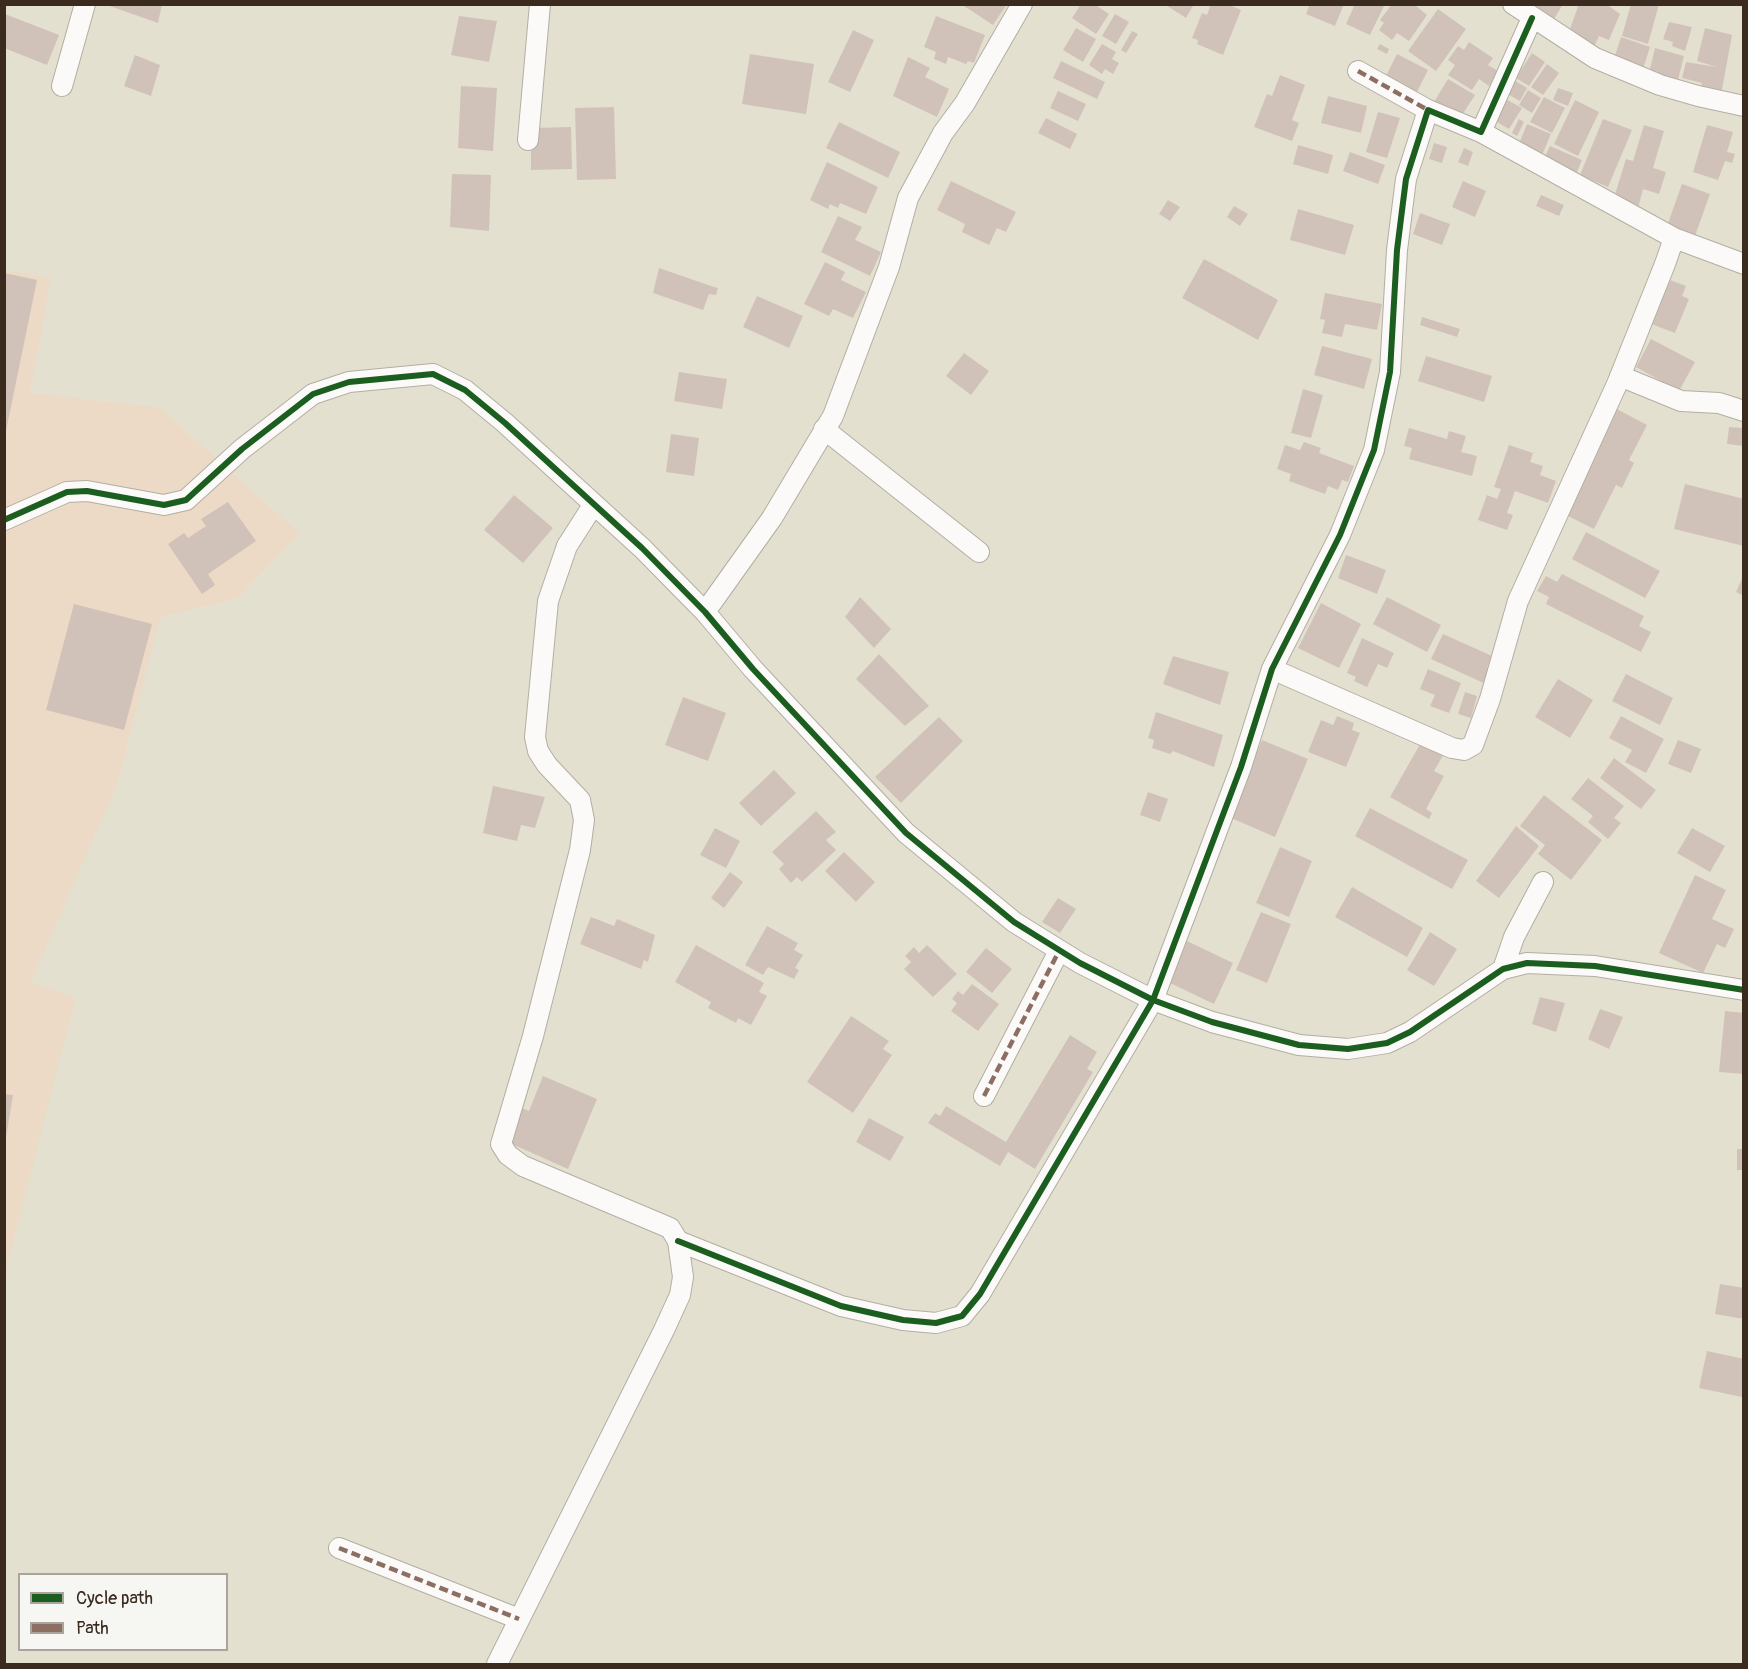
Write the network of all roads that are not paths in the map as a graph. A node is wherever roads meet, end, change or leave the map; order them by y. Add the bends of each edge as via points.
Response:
1 (85, 4) edge
2 (540, 4) edge
3 (1022, 4) edge
4 (1513, 4) edge
5 (1532, 18) junction
6 (1358, 71) dead end
7 (62, 86) dead end
8 (1743, 106) edge
9 (1428, 110) junction
10 (1481, 132) junction
11 (528, 140) dead end
12 (1674, 238) junction
13 (1743, 264) edge
14 (1620, 376) junction
15 (1743, 411) edge
16 (824, 429) junction
17 (594, 504) junction
18 (4, 520) edge
19 (979, 552) dead end
20 (705, 612) junction
21 (1272, 669) junction
22 (1543, 882) dead end
23 (1059, 951) junction
24 (1503, 969) junction
25 (1743, 990) edge
26 (1153, 1000) junction
27 (984, 1096) dead end
28 (678, 1241) junction
29 (339, 1548) dead end
30 (519, 1620) junction
31 (497, 1665) edge

1 - 7 street
2 - 11 street
3 - 16 street via 908,198 889,267 855,362
4 - 5 street
5 - 8 street via 1573,46 1629,73
5 - 10 street
6 - 9 street
9 - 10 street
9 - 21 street via 1406,179 1390,372 1374,450 1340,536
10 - 12 street
12 - 13 street
12 - 14 street
14 - 15 street via 1681,402 1719,403
14 - 21 street via 1518,601 1473,745 1464,750 1452,748
16 - 19 street
16 - 20 street via 772,518
17 - 18 street via 465,390 432,374 349,382 313,394 242,449 186,500 164,505 87,491 67,492
17 - 20 street
17 - 28 street via 567,546 548,601 535,737 547,765 580,800 584,820 580,850 501,1144 508,1155 524,1166 670,1228
20 - 23 street via 906,833 1014,922
21 - 26 street via 1241,767
22 - 24 street
23 - 26 street
23 - 27 street
24 - 25 street via 1527,963 1595,966
24 - 26 street via 1410,1032 1387,1043 1348,1049 1299,1045 1212,1022
26 - 28 street via 980,1294 962,1316 936,1323 841,1306
28 - 30 street via 683,1277 680,1295
29 - 30 street
30 - 31 street

